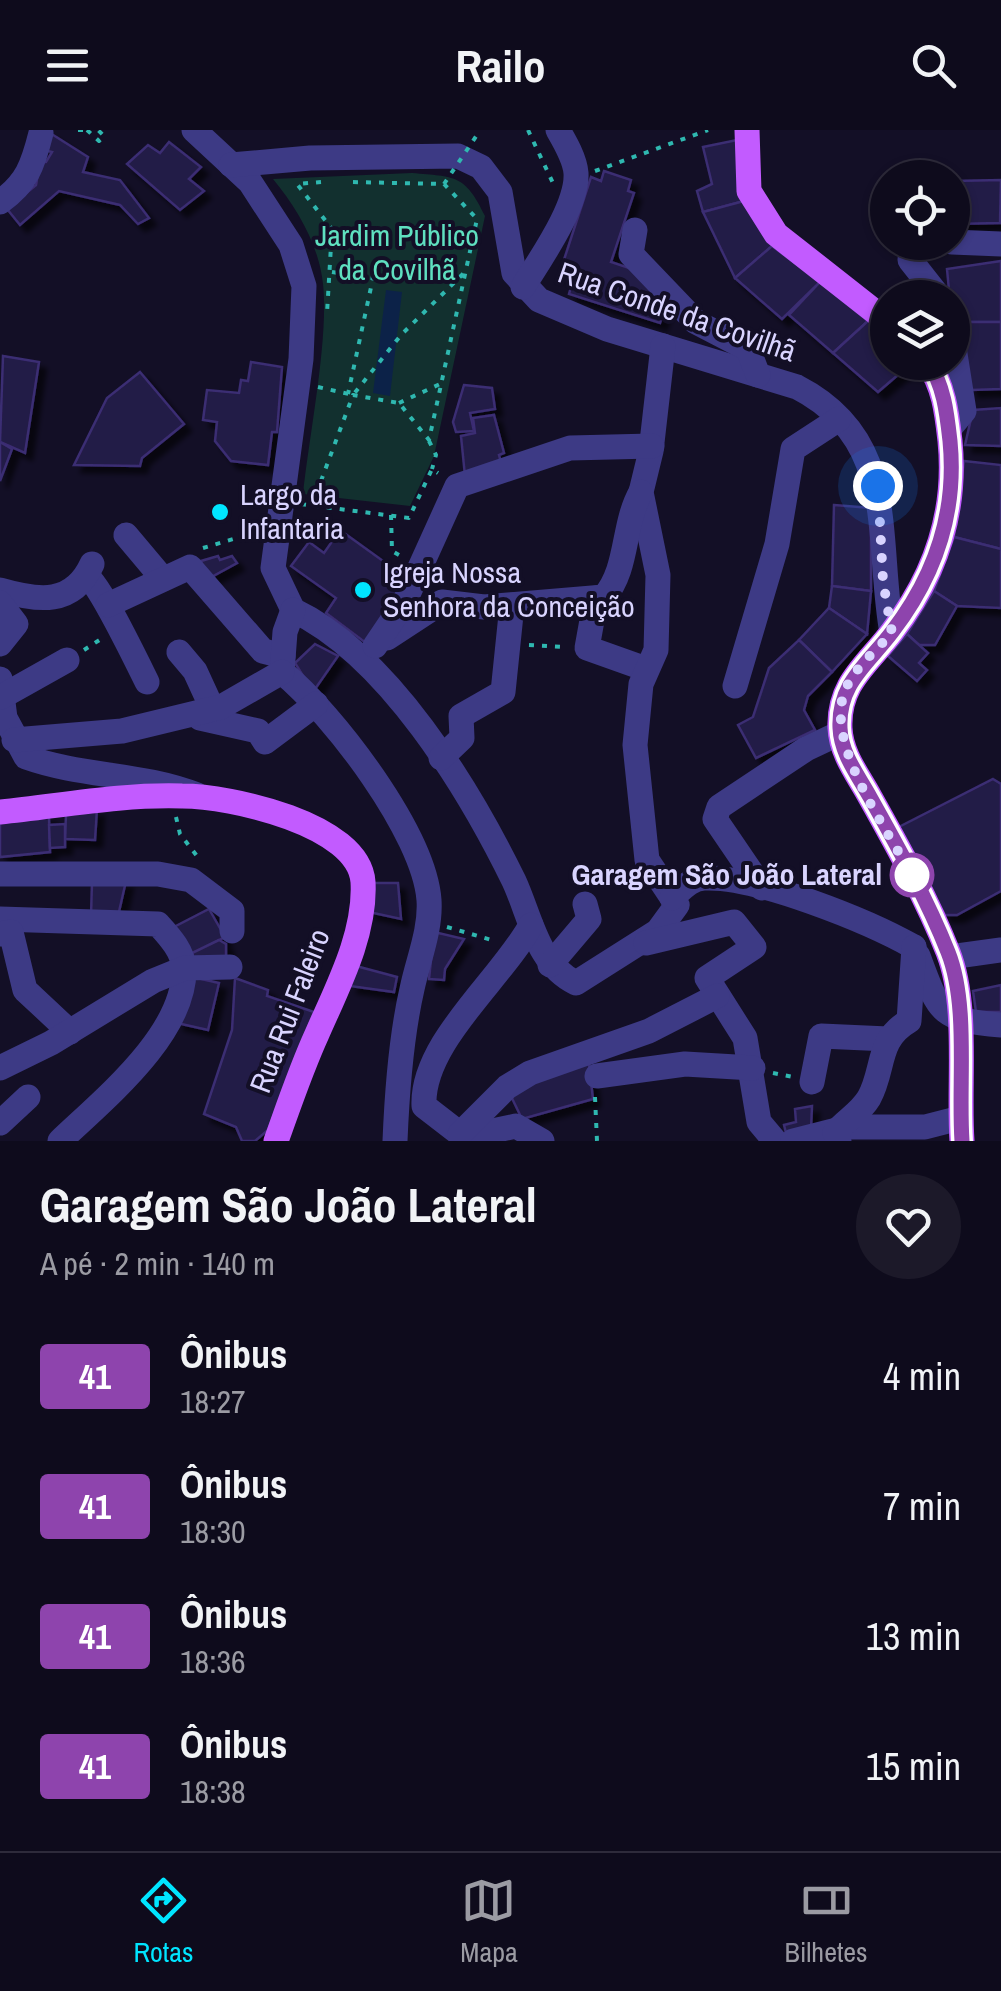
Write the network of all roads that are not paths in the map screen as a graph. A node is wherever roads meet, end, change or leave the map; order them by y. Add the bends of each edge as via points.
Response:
1 (194, 130) edge
2 (558, 130) edge
3 (747, 130) edge
4 (41, 134) dead end
5 (231, 165) junction
6 (0, 202) edge
7 (635, 230) dead end
8 (970, 243) edge
9 (1001, 244) edge
10 (910, 260) edge
11 (926, 280) edge
12 (524, 286) junction
13 (870, 308) edge
14 (663, 346) junction
15 (758, 376) junction
16 (938, 380) edge
17 (959, 380) edge
18 (839, 419) junction
19 (949, 429) junction
20 (652, 446) junction
21 (642, 492) junction
22 (98, 556) junction
23 (164, 580) junction
24 (0, 590) edge
25 (596, 598) junction
26 (0, 602) edge
27 (512, 605) junction
28 (294, 610) junction
29 (112, 617) junction
30 (892, 633) junction
31 (0, 644) edge
32 (179, 652) dead end
33 (369, 658) junction
34 (67, 660) road end
35 (283, 664) junction
36 (646, 669) junction
37 (0, 679) edge
38 (147, 682) dead end
39 (735, 686) dead end
40 (1, 697) edge
41 (316, 704) junction
42 (212, 708) junction
43 (176, 715) junction
44 (840, 733) junction
45 (14, 740) junction
46 (440, 758) junction
47 (201, 796) junction
48 (0, 812) edge
49 (0, 874) edge
50 (762, 888) junction
51 (672, 898) junction
52 (584, 904) dead end
53 (232, 921) dead end
54 (531, 925) junction
55 (4, 928) edge
56 (636, 946) junction
57 (914, 947) junction
58 (1001, 950) edge
59 (950, 958) junction
60 (550, 964) junction
61 (230, 967) dead end
62 (184, 968) junction
63 (717, 996) junction
64 (959, 1022) junction
65 (1001, 1025) edge
66 (70, 1032) junction
67 (888, 1039) junction
68 (6, 1058) edge
69 (752, 1068) junction
70 (596, 1076) dead end
71 (812, 1082) road end
72 (28, 1096) dead end
73 (0, 1123) edge
74 (961, 1130) edge
75 (460, 1134) junction
76 (837, 1137) edge
77 (60, 1141) edge
78 (276, 1141) edge
79 (396, 1141) edge
80 (542, 1141) edge
81 (775, 1141) edge
82 (793, 1141) edge

1 - 5 street
2 - 12 street via 575,179 559,226
3 - 13 main road via 749,191 776,234
4 - 6 street via 21,188
5 - 12 street, Rua Conde da Covilhã via 458,156 481,167 500,192 514,273
5 - 28 street via 250,182 290,245 304,286 301,360 272,568
7 - 15 street via 631,254 696,322 748,350
8 - 9 street
10 - 11 street
12 - 14 street, Rua Conde da Covilhã via 538,300
14 - 15 street, Rua Conde da Covilhã
14 - 20 street
15 - 18 street, Rua Conde da Covilhã via 822,400
16 - 19 main road
17 - 19 street via 964,411
18 - 30 street, Rua Conde da Covilhã via 878,486
18 - 39 street via 792,449 778,544
19 - 30 main road via 952,458 940,550
20 - 21 street
20 - 33 street via 570,448 457,486 421,568
21 - 25 street via 618,577 604,598
21 - 36 street via 658,575 656,650
22 - 23 street
22 - 24 street via 52,601
22 - 29 street
23 - 29 street
23 - 35 street via 190,567 263,651
25 - 27 street
25 - 36 street via 587,648
26 - 31 street via 16,624
27 - 33 street via 442,602
27 - 46 street via 504,692 461,716 462,738
28 - 33 street
28 - 35 street
29 - 38 street
30 - 44 main road via 846,688
32 - 42 street
33 - 46 street
34 - 40 street
35 - 41 street
35 - 42 street
36 - 51 street via 634,714 640,814 646,860
37 - 40 street
40 - 45 street
41 - 43 street via 265,742 258,730
41 - 79 street via 378,784 415,852 429,899
42 - 43 street
43 - 45 street via 122,731
44 - 50 street via 719,808 716,819
44 - 59 main road
45 - 47 street via 26,757 67,772 158,780
46 - 54 street via 515,883
47 - 48 main road, Rua Rui Faleiro
47 - 78 main road, Rua Rui Faleiro via 328,834 348,847 363,876 342,980
49 - 53 street via 191,880
50 - 51 street via 701,878
50 - 57 street via 887,931
51 - 56 street via 676,906
52 - 60 street via 584,929
54 - 60 street
54 - 75 street via 436,1054 423,1091 424,1106
55 - 62 street via 158,924
55 - 66 street via 25,990
56 - 60 street via 576,984
56 - 63 street via 734,922 754,946 707,978
57 - 64 street via 936,1007
57 - 67 street via 909,1021
58 - 59 street
59 - 64 main road
61 - 62 street
62 - 66 street
62 - 77 street via 170,1025
63 - 69 street via 744,1038
63 - 75 street via 649,1031 530,1072
64 - 65 street
64 - 74 main road
66 - 68 street
67 - 71 street via 820,1036
67 - 76 street via 872,1093
69 - 70 street via 685,1064
69 - 81 street via 758,1122
72 - 73 street
74 - 76 street via 848,1127
75 - 80 street via 516,1126
76 - 82 street

